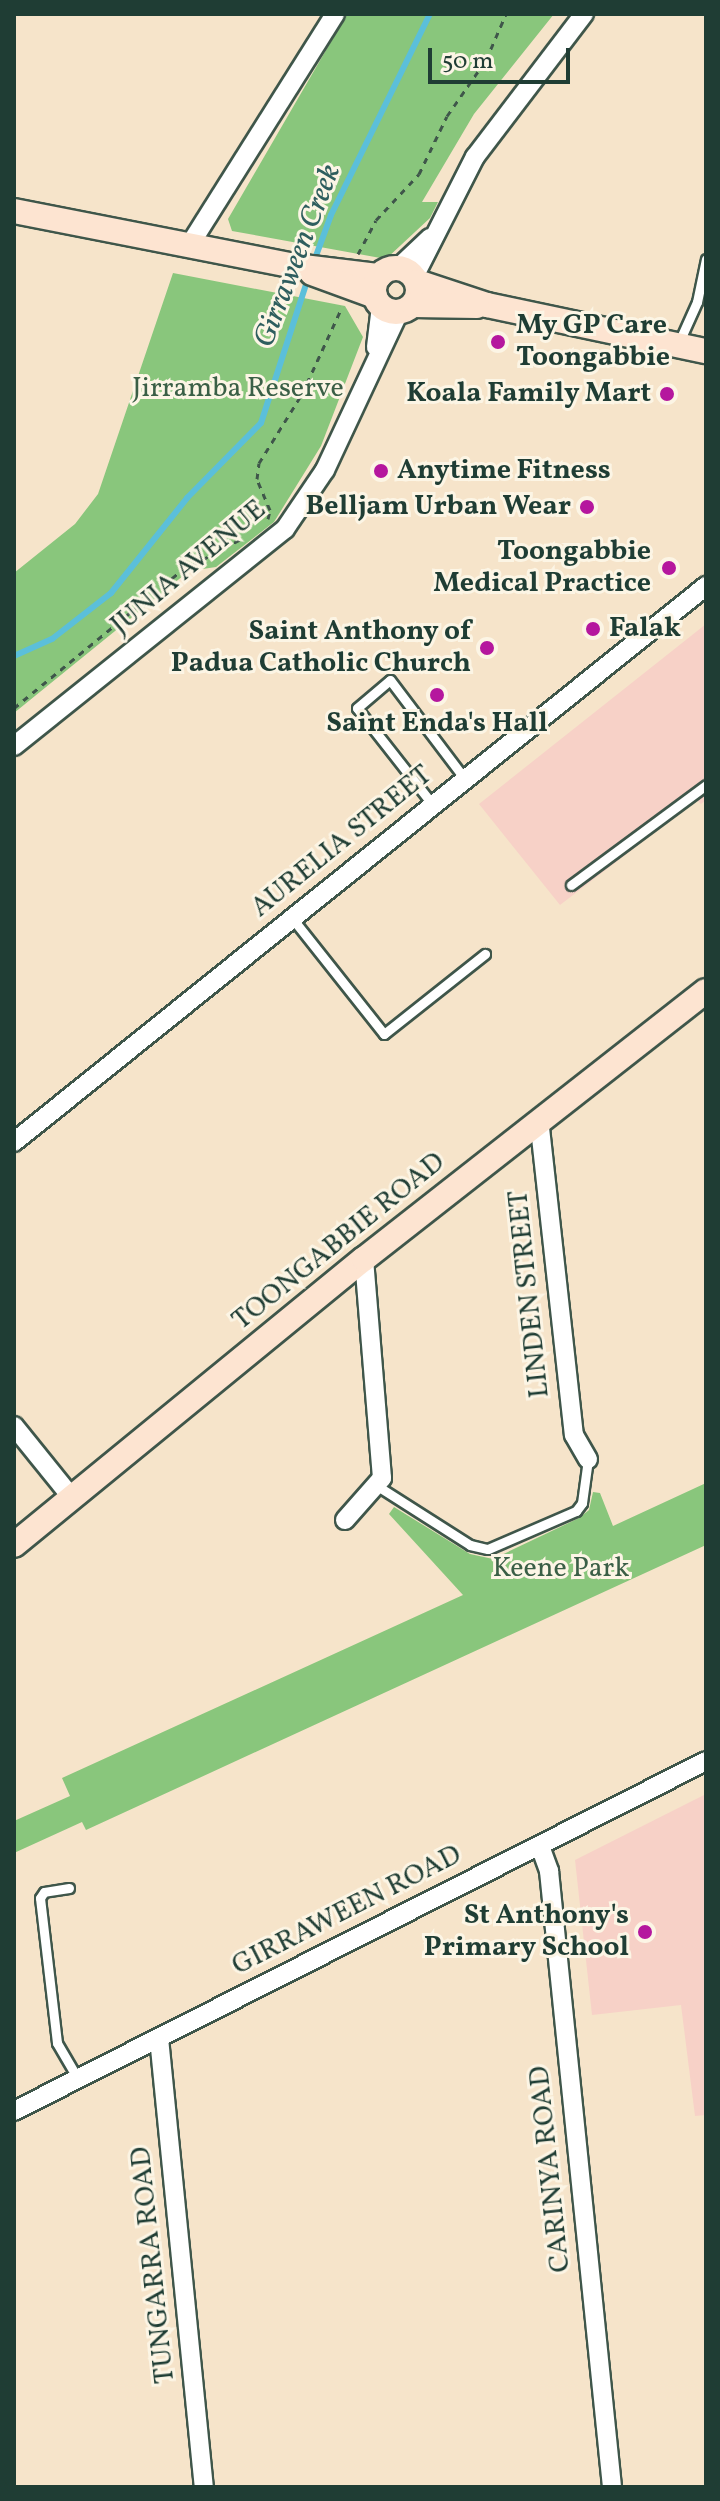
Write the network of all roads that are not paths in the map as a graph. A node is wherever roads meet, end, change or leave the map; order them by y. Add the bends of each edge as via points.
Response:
1 (335, 14) edge
2 (584, 14) edge
3 (14, 211) edge
4 (189, 246) junction
5 (706, 259) edge
6 (397, 290) junction
7 (677, 345) junction
8 (706, 351) edge
9 (706, 586) edge
10 (14, 746) edge
11 (465, 779) junction
12 (706, 785) edge
13 (433, 805) junction
14 (571, 885) dead end
15 (292, 918) junction
16 (485, 954) dead end
17 (706, 991) edge
18 (539, 1119) junction
19 (14, 1142) edge
20 (364, 1259) junction
21 (14, 1426) edge
22 (588, 1459) joint
23 (379, 1487) junction
24 (73, 1499) junction
25 (345, 1520) dead end
26 (14, 1545) edge
27 (706, 1761) edge
28 (540, 1846) junction
29 (69, 1888) dead end
30 (159, 2038) junction
31 (78, 2079) junction
32 (14, 2111) edge
33 (204, 2487) edge
34 (612, 2487) edge

1 - 4 street
2 - 6 street, JUNIA AVENUE via 512,102
3 - 4 main road
4 - 6 main road
5 - 7 lane via 697,302
6 - 7 main road
6 - 10 street, JUNIA AVENUE via 376,354 325,470 285,529
7 - 8 main road
9 - 11 street, AURELIA STREET
11 - 13 street, AURELIA STREET
11 - 13 lane via 390,680 357,708
12 - 14 lane
13 - 15 street, AURELIA STREET
15 - 16 lane via 384,1034
15 - 19 street, AURELIA STREET
17 - 18 main road, TOONGABBIE ROAD
18 - 20 main road, TOONGABBIE ROAD
18 - 22 street, LINDEN STREET via 574,1435
20 - 23 street via 383,1462
20 - 24 main road, TOONGABBIE ROAD
21 - 24 street
22 - 23 lane via 582,1503 576,1511 488,1549 470,1545
23 - 25 street
24 - 26 main road, TOONGABBIE ROAD
27 - 28 street, GIRRAWEEN ROAD
28 - 30 street, GIRRAWEEN ROAD
28 - 34 street, CARINYA ROAD via 549,1871
29 - 31 lane via 44,1892 40,1898 57,2043
30 - 31 street, GIRRAWEEN ROAD
30 - 33 street, TUNGARRA ROAD
31 - 32 street, GIRRAWEEN ROAD

